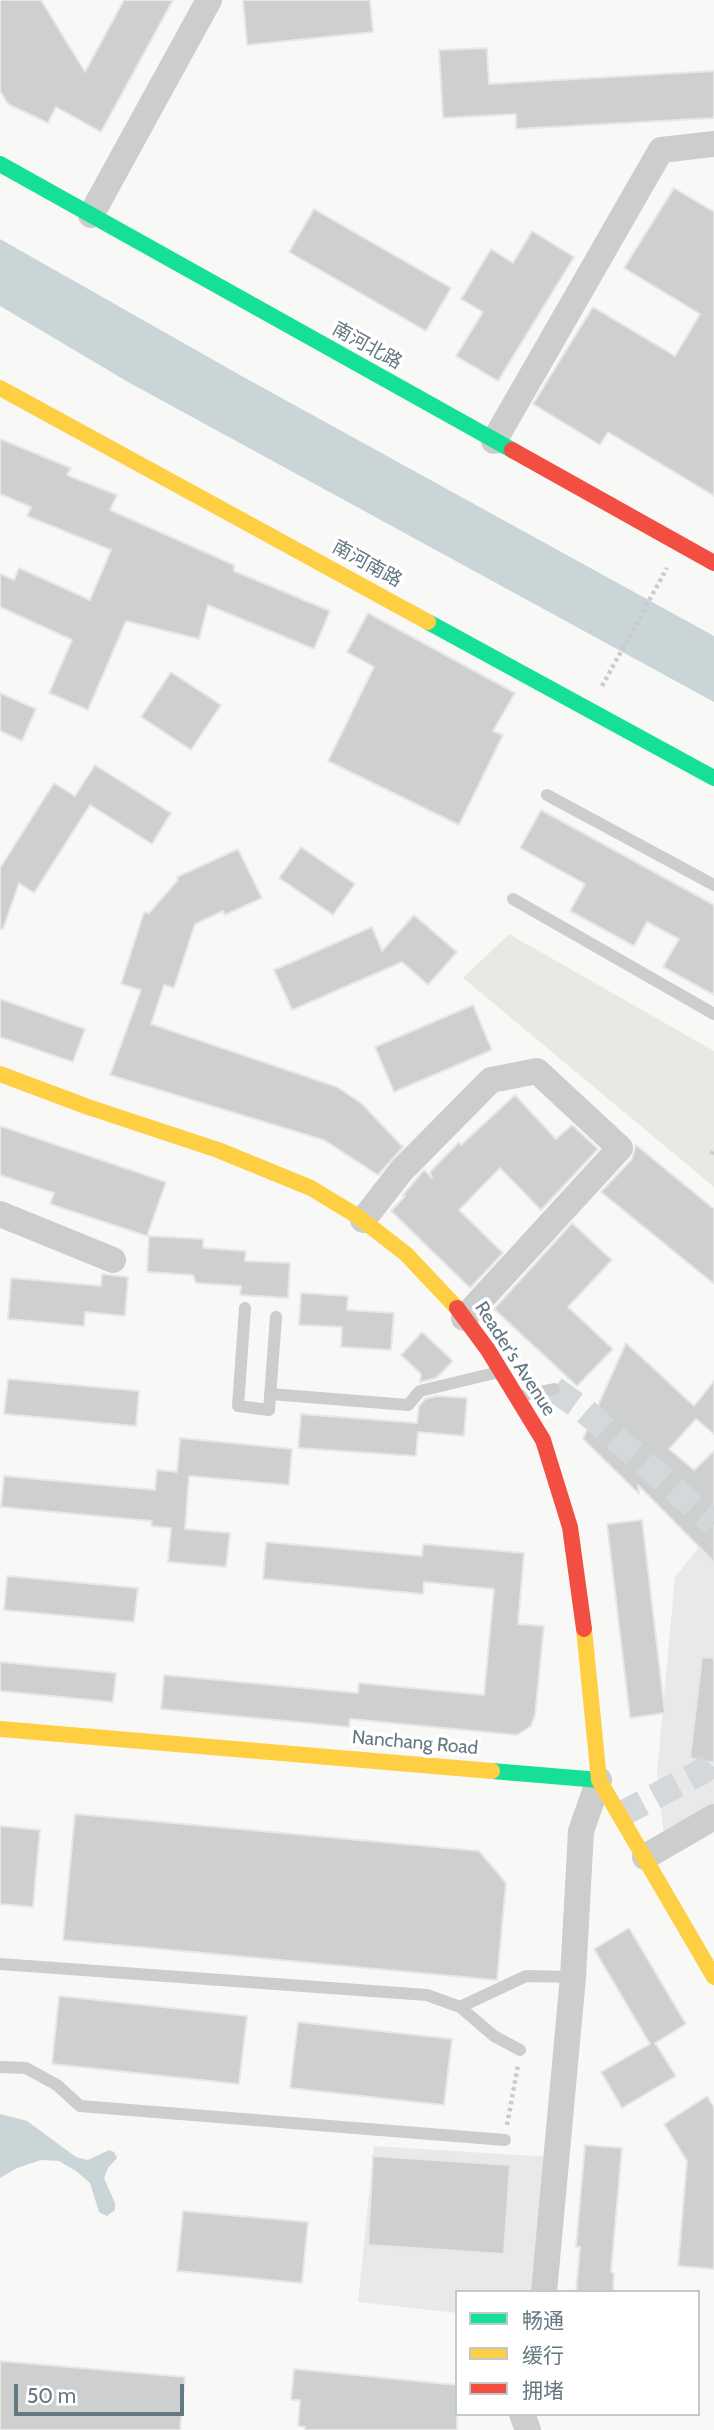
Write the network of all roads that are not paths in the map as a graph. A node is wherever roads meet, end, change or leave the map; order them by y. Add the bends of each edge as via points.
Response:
1 (208, 0) edge
2 (714, 144) edge
3 (0, 164) edge
4 (91, 215) junction
5 (0, 388) edge
6 (494, 441) junction
7 (714, 563) edge
8 (714, 778) edge
9 (547, 795) dead end
10 (714, 885) edge
11 (513, 898) dead end
12 (714, 1014) edge
13 (0, 1074) edge
14 (0, 1214) edge
15 (363, 1220) junction
16 (113, 1259) dead end
17 (245, 1308) dead end
18 (276, 1317) dead end
19 (464, 1318) junction
20 (502, 1372) junction
21 (554, 1389) dead end
22 (270, 1394) junction
23 (517, 1397) junction
24 (0, 1729) edge
25 (599, 1780) junction
26 (714, 1817) edge
27 (645, 1857) junction
28 (0, 1964) edge
29 (714, 1977) edge
30 (573, 1978) junction
31 (460, 2007) junction
32 (520, 2050) road end
33 (0, 2067) edge
34 (505, 2140) road end
35 (544, 2290) edge

1 - 4 street
2 - 6 street via 661,150
3 - 4 main road, 南河北路
4 - 6 main road, 南河北路
5 - 8 main road, 南河南路
6 - 7 main road, 南河北路
9 - 10 lane
11 - 12 lane
13 - 15 main road, Reader's Avenue via 264,1167 311,1188
14 - 16 street
15 - 19 main road, Reader's Avenue via 406,1254
15 - 19 street via 402,1170 491,1080 537,1071 620,1148
17 - 22 lane via 238,1406 269,1410
18 - 22 lane
19 - 20 main road, Reader's Avenue
20 - 22 lane via 420,1391 408,1405
20 - 23 main road, Reader's Avenue
21 - 23 lane
23 - 25 main road, Reader's Avenue via 543,1440 569,1527
24 - 25 main road, Nanchang Road
25 - 27 main road
25 - 30 street via 581,1831
26 - 27 street
27 - 29 main road
28 - 31 lane via 427,1995
30 - 31 lane via 526,1976
30 - 35 street
31 - 32 lane via 494,2036
33 - 34 lane via 26,2068 57,2085 80,2106

